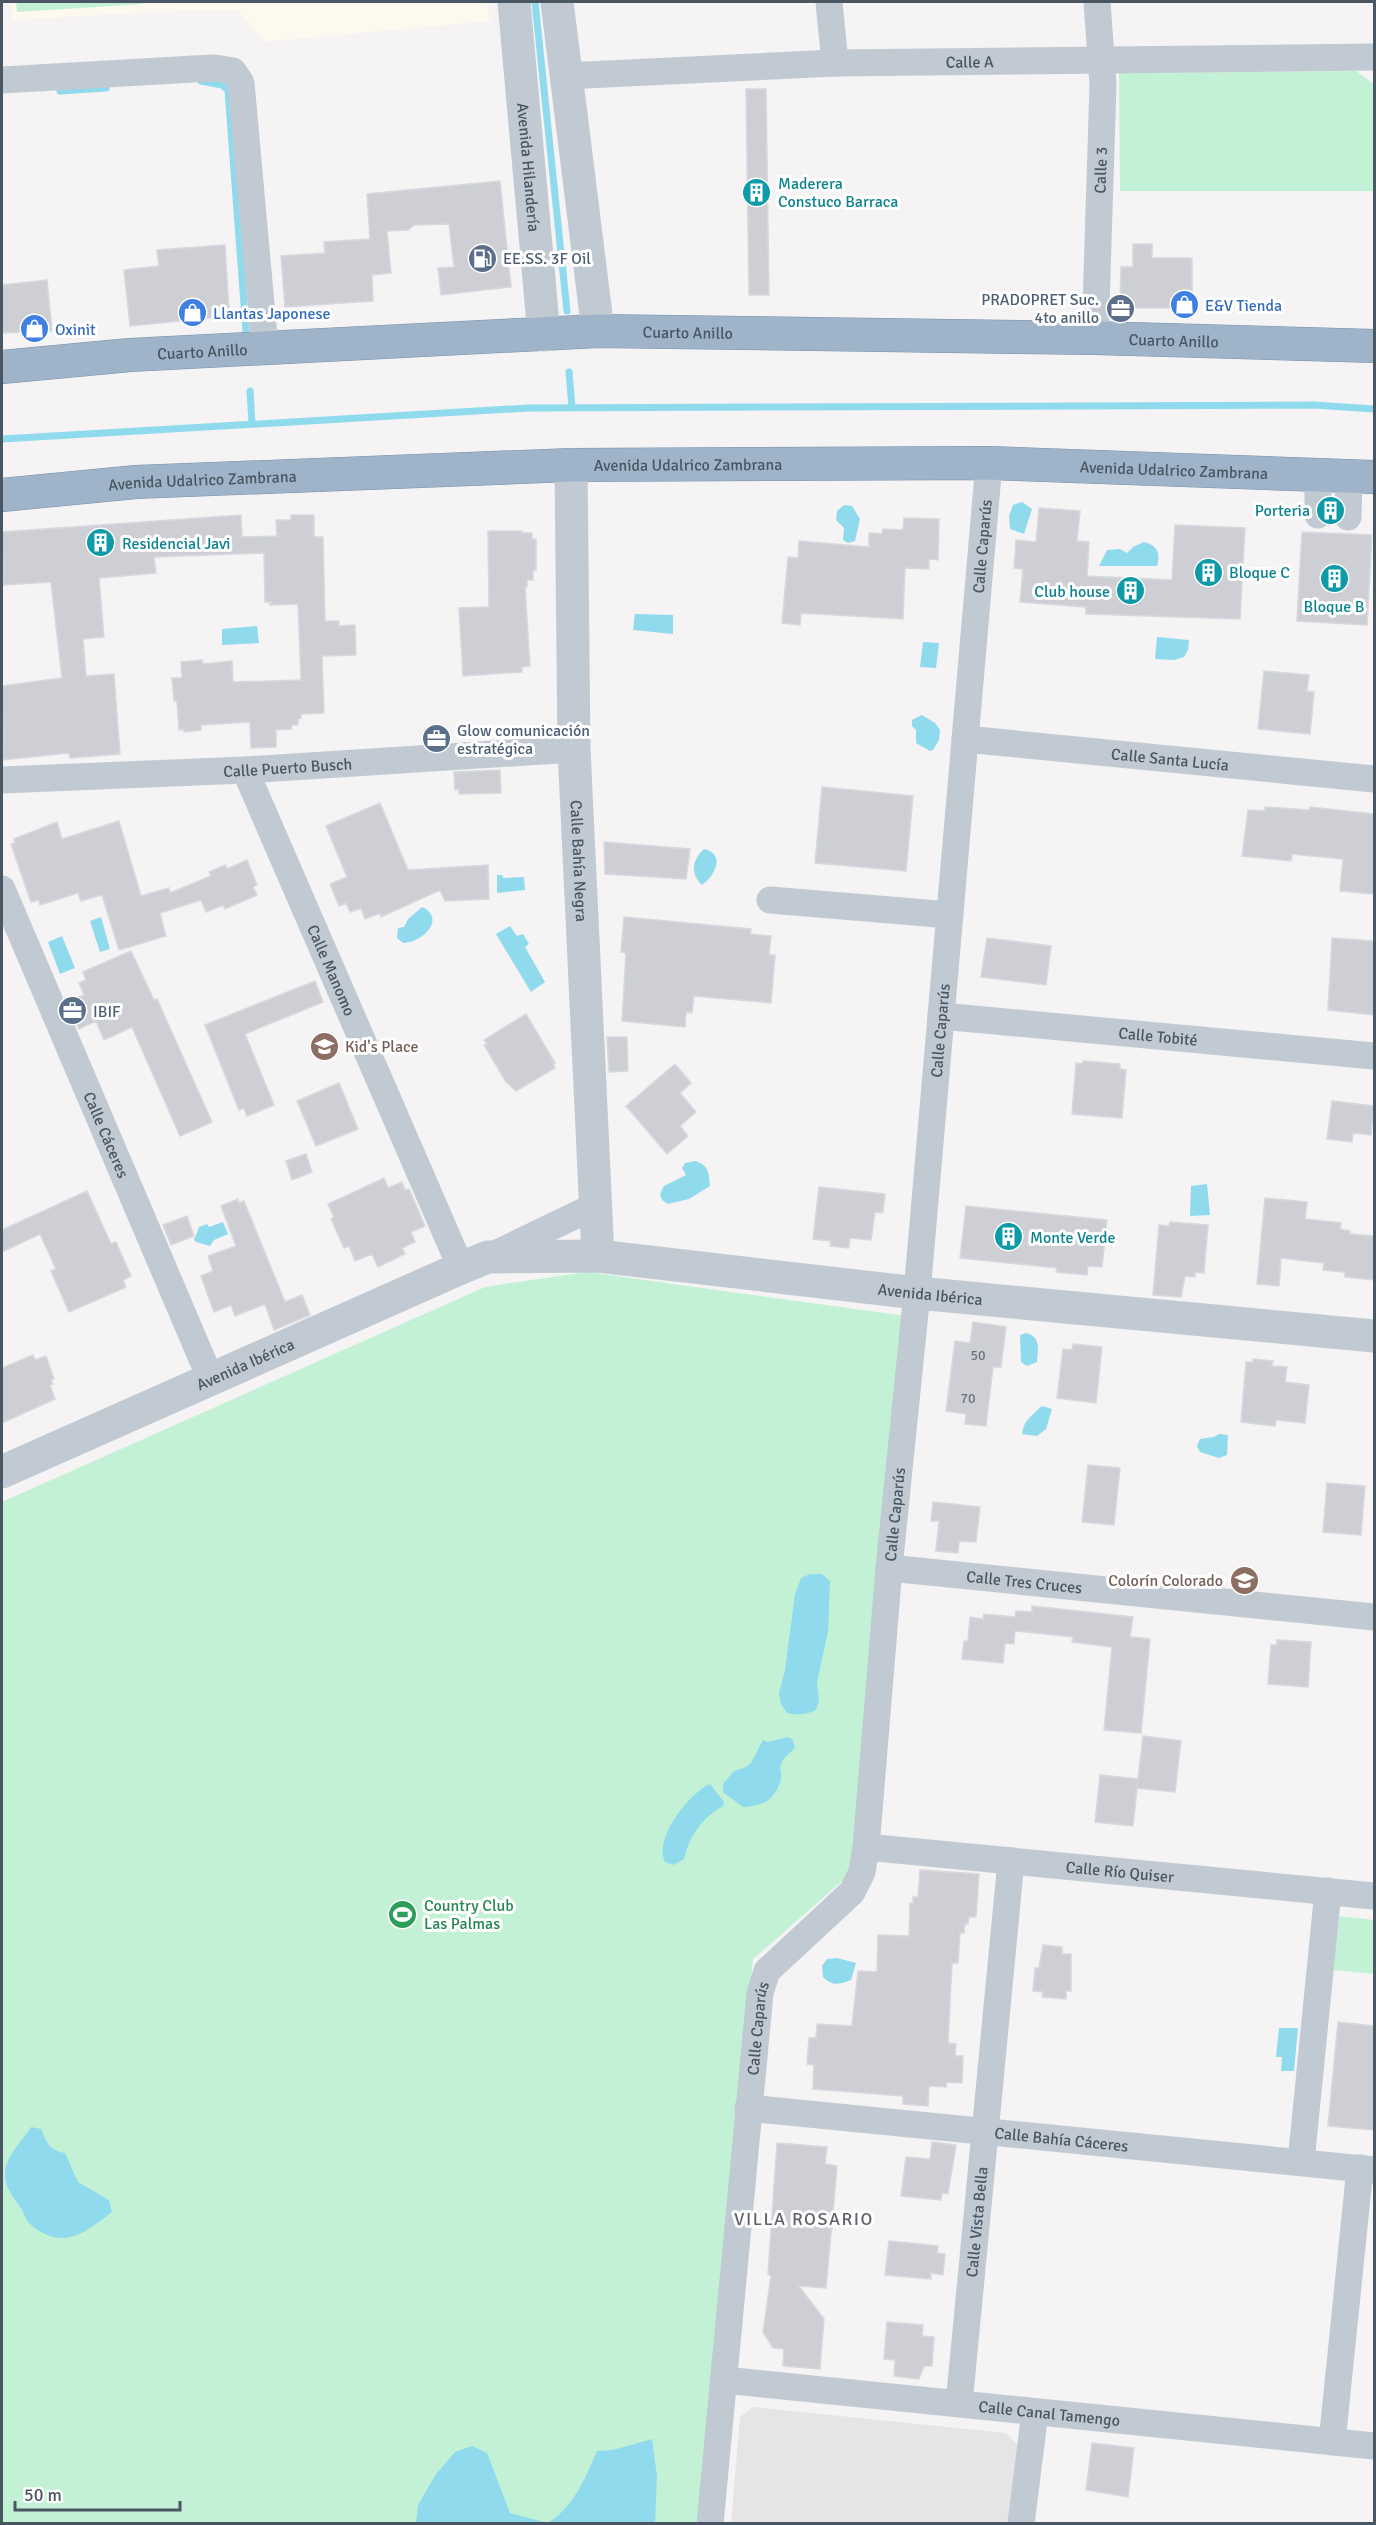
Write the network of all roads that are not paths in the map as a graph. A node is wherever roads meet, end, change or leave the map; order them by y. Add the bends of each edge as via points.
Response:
1 (514, 2) edge
2 (557, 2) edge
3 (829, 2) edge
4 (1097, 2) edge
5 (1374, 57) edge
6 (1103, 61) junction
7 (835, 63) junction
8 (565, 76) junction
9 (2, 80) edge
10 (598, 332) junction
11 (544, 335) junction
12 (1095, 338) junction
13 (1374, 346) edge
14 (265, 348) junction
15 (2, 367) edge
16 (989, 463) junction
17 (571, 465) junction
18 (1348, 476) edge
19 (2, 495) edge
20 (1318, 515) dead end
21 (1348, 517) dead end
22 (965, 739) junction
23 (574, 749) junction
24 (245, 770) junction
25 (2, 780) edge
26 (1374, 780) edge
27 (2, 889) edge
28 (770, 900) dead end
29 (950, 915) junction
30 (941, 1016) junction
31 (1374, 1056) edge
32 (596, 1206) junction
33 (598, 1256) junction
34 (474, 1262) junction
35 (917, 1293) junction
36 (1374, 1336) edge
37 (211, 1380) junction
38 (2, 1472) edge
39 (889, 1568) junction
40 (1374, 1617) edge
41 (866, 1847) junction
42 (1011, 1861) junction
43 (1328, 1892) junction
44 (1374, 1896) edge
45 (748, 2108) junction
46 (984, 2131) junction
47 (1301, 2163) junction
48 (1367, 2169) edge
49 (724, 2380) junction
50 (959, 2404) junction
51 (1035, 2412) junction
52 (1332, 2442) junction
53 (1374, 2446) edge
54 (710, 2523) edge
55 (1021, 2523) edge

1 - 11 street, Avenida Hilandería
2 - 8 street
3 - 7 street
4 - 6 street, Calle 3
5 - 6 street, Calle A
6 - 7 street, Calle A
6 - 12 street, Calle 3
7 - 8 street, Calle A
8 - 10 street
9 - 14 street via 194,69 233,71 241,83
10 - 11 highway, Cuarto Anillo
10 - 12 highway, Cuarto Anillo
11 - 14 highway, Cuarto Anillo
12 - 13 highway, Cuarto Anillo
14 - 15 highway, Cuarto Anillo
16 - 17 highway, Avenida Udalrico Zambrana
16 - 18 highway, Avenida Udalrico Zambrana
16 - 22 street, Calle Caparús
17 - 19 highway, Avenida Udalrico Zambrana via 136,482
17 - 23 street, Calle Bahía Negra
18 - 20 street
18 - 21 street
22 - 26 street, Calle Santa Lucía
22 - 29 street, Calle Caparús
23 - 24 street, Calle Puerto Busch
23 - 32 street, Calle Bahía Negra
24 - 25 street, Calle Puerto Busch
24 - 34 street, Calle Manomo
27 - 37 street, Calle Cáceres
28 - 29 street
29 - 30 street, Calle Caparús
30 - 31 street, Calle Tobité
30 - 35 street, Calle Caparús
32 - 33 street, Calle Bahía Negra
32 - 34 street, Avenida Ibérica
33 - 34 street, Avenida Ibérica
33 - 35 street, Avenida Ibérica
34 - 37 street, Avenida Ibérica
35 - 36 street, Avenida Ibérica
35 - 39 street, Calle Caparús
37 - 38 street, Avenida Ibérica
39 - 40 street, Calle Tres Cruces
39 - 41 street, Calle Caparús
41 - 42 street, Calle Río Quiser
41 - 45 street, Calle Caparús via 862,1872 852,1892 766,1971 760,1993
42 - 43 street, Calle Río Quiser
42 - 46 street, Calle Vista Bella
43 - 44 street, Calle Río Quiser
43 - 47 street
45 - 46 street, Calle Bahía Cáceres
45 - 49 street, Calle Caparús
46 - 47 street, Calle Bahía Cáceres
46 - 50 street, Calle Vista Bella
47 - 48 street, Calle Bahía Cáceres
48 - 52 street
49 - 50 street, Calle Canal Tamengo
49 - 54 street, Calle Caparús
50 - 51 street, Calle Canal Tamengo
51 - 52 street, Calle Canal Tamengo
51 - 55 street
52 - 53 street, Calle Canal Tamengo

